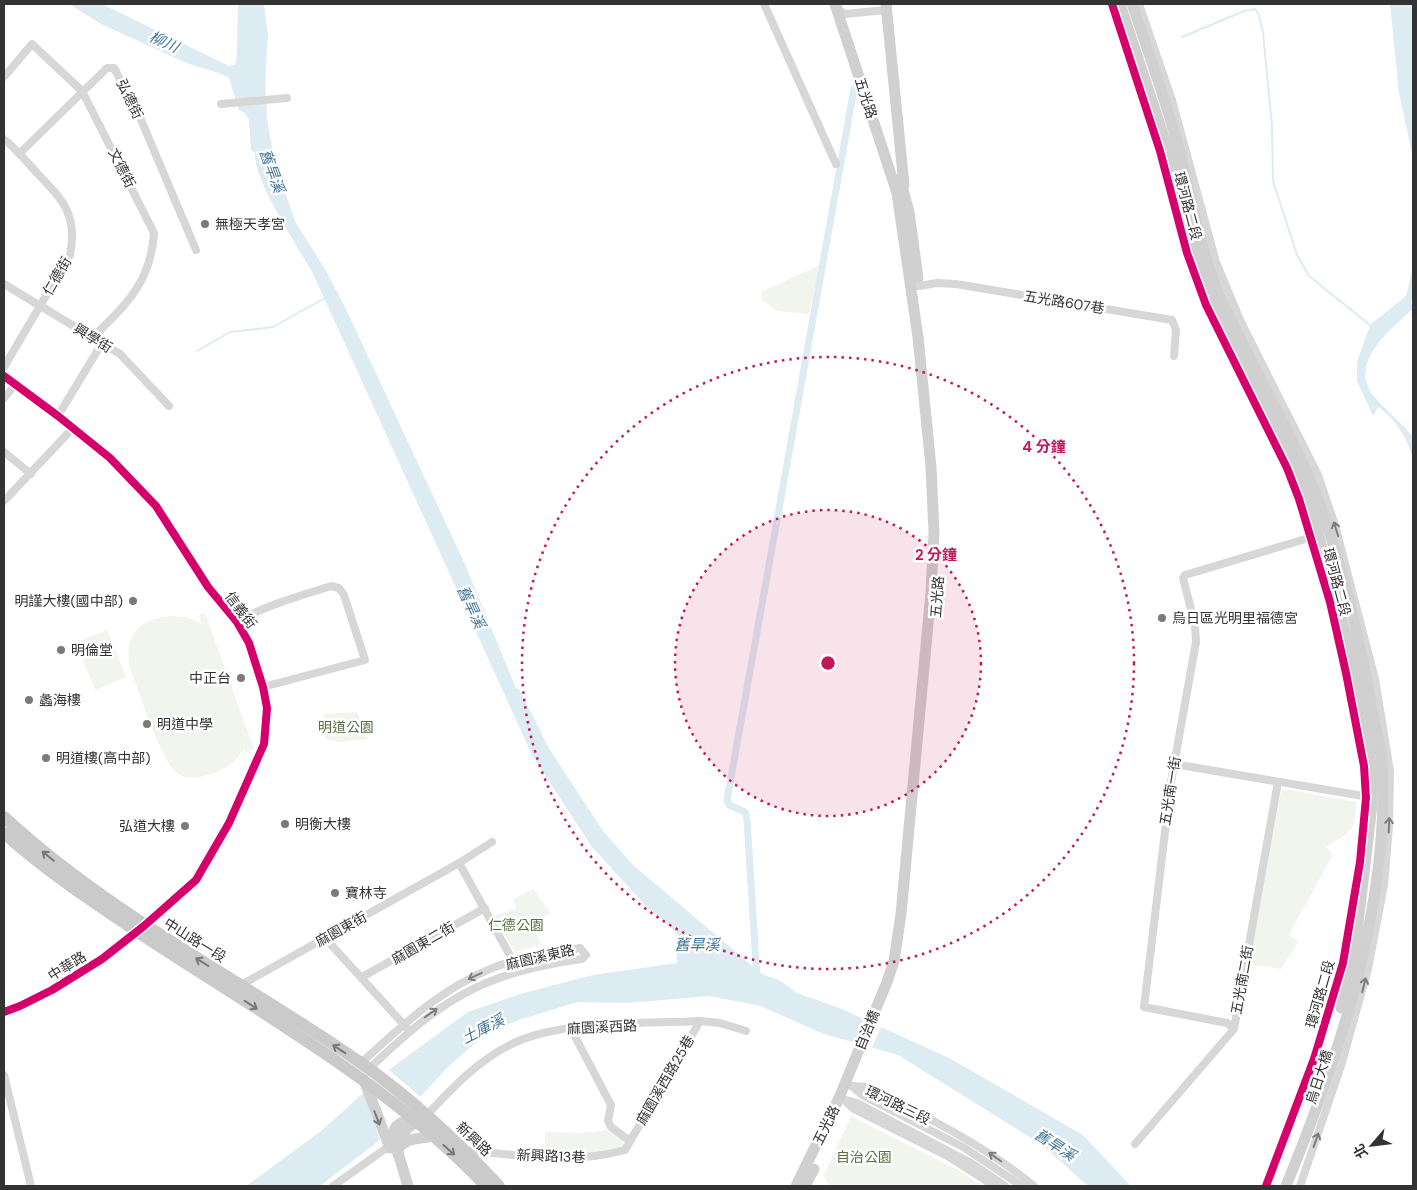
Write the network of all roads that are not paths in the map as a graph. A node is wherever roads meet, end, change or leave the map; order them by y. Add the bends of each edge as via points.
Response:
1 (764, 4) edge
2 (1112, 4) edge
3 (1120, 4) edge
4 (1132, 4) edge
5 (1139, 4) edge
6 (840, 7) edge
7 (886, 7) edge
8 (4, 77) edge
9 (82, 91) junction
10 (287, 98) dead end
11 (221, 104) dead end
12 (4, 139) edge
13 (1172, 147) junction
14 (20, 154) junction
15 (836, 164) dead end
16 (1183, 187) junction
17 (900, 191) junction
18 (196, 250) dead end
19 (4, 284) edge
20 (919, 286) junction
21 (39, 307) junction
22 (92, 338) junction
23 (102, 343) junction
24 (1174, 356) dead end
25 (4, 367) edge
26 (4, 376) edge
27 (15, 385) junction
28 (4, 398) edge
29 (169, 406) dead end
30 (58, 416) junction
31 (73, 428) junction
32 (4, 452) edge
33 (31, 474) junction
34 (4, 501) edge
35 (1312, 538) junction
36 (238, 622) junction
37 (264, 687) junction
38 (1174, 764) junction
39 (1278, 782) junction
40 (1378, 797) junction
41 (4, 817) edge
42 (4, 833) edge
43 (492, 842) dead end
44 (459, 863) junction
45 (485, 908) junction
46 (140, 928) junction
47 (325, 938) junction
48 (513, 961) junction
49 (1355, 966) joint
50 (516, 972) junction
51 (362, 977) junction
52 (241, 986) junction
53 (883, 1000) junction
54 (4, 1012) edge
55 (700, 1021) junction
56 (570, 1027) junction
57 (406, 1028) junction
58 (1234, 1029) junction
59 (746, 1031) dead end
60 (857, 1063) joint
61 (4, 1076) edge
62 (368, 1077) junction
63 (849, 1084) junction
64 (842, 1100) junction
65 (416, 1117) junction
66 (433, 1136) junction
67 (630, 1141) junction
68 (1135, 1144) dead end
69 (395, 1149) junction
70 (464, 1150) junction
71 (1297, 1151) junction
72 (804, 1184) edge
73 (31, 1186) edge
74 (333, 1186) edge
75 (408, 1186) edge
76 (486, 1186) edge
77 (499, 1186) edge
78 (994, 1186) edge
79 (1005, 1186) edge
80 (1022, 1186) edge
81 (1034, 1186) edge
82 (1266, 1186) edge
83 (1278, 1186) edge
84 (1286, 1186) edge
85 (1300, 1186) edge

1 - 15 street
2 - 13 street, 環河路二段
3 - 13 main road, 環河路二段
4 - 13 main road, 環河路二段
5 - 13 street, 環河路二段
6 - 7 street
6 - 17 main road, 五光路
7 - 17 main road, 五光路
8 - 9 street, 文德街 via 32,44
9 - 14 street, 弘德街
9 - 18 street, 弘德街 via 107,68 114,68 147,133
9 - 22 street, 文德街 via 154,233 153,249 142,282 127,304
10 - 11 street
12 - 14 street, 仁德街
13 - 16 main road, 環河路二段
13 - 16 street, 環河路二段
14 - 21 street, 仁德街 via 62,199 72,234 70,255
16 - 35 street, 環河路二段 via 1187,253 1206,305 1287,468
16 - 40 main road, 環河路二段 via 1208,292 1294,464 1317,529 1356,671
40 -> 16 street, 環河路二段 via 1390,771 1374,679 1335,525 1318,475 1241,322
17 - 20 main road, 五光路
17 - 53 main road, 五光路 via 931,467 934,532 901,914 894,961
19 - 21 street, 興學街
20 - 24 street, 五光路607巷 via 956,284 1172,320 1176,330
20 - 53 main road, 五光路 via 938,468 938,594 905,939 900,963
21 - 22 street, 興學街
21 - 25 street, 仁德街
22 - 23 street, 興學街
23 - 29 street, 興學街 via 120,354
23 - 30 street
26 - 27 street, 信義街
27 - 28 street
27 - 30 street, 信義街
30 - 31 street, 信義街
31 - 33 street
31 - 36 street, 信義街 via 110,458 156,506 208,588
32 - 33 street
33 - 34 street
35 - 38 street, 五光南一街 via 1183,578 1196,637
35 - 40 street, 環河路二段 via 1330,602 1364,766
36 - 37 street, 信義街
36 - 37 street via 286,600 331,586 339,588 344,595 365,660
37 - 46 street, 信義街 via 267,708 264,744 229,823 196,880
38 - 39 street
38 - 58 street, 五光南一街 via 1144,1007 1227,1023
39 - 40 street
39 - 58 street, 五光南二街
40 - 49 main road, 環河路二段
40 - 82 street, 環河路二段 via 1358,871 1342,963 1314,1059
85 -> 40 street, 環河路二段 via 1342,1066 1368,968 1384,885
46 -> 41 main road, 中山路一段
42 - 46 main road, 中山路一段 via 98,906
43 - 44 street, 麻園東街
44 - 45 street
44 - 47 street, 麻園東街
45 - 48 street
45 - 51 street, 麻園東二街
52 -> 46 main road, 中山路一段
46 - 54 street, 中華路 via 77,976
46 -> 62 main road, 中山路一段
47 - 51 street
47 - 52 street, 麻園東街
48 - 50 street
48 - 50 street, 麻園溪東路 via 580,948 586,955 582,959
48 -> 57 street, 麻園溪東路 via 453,987
49 - 71 main road, 烏日大橋
57 -> 50 street, 麻園溪東路 via 467,990
51 - 57 street
62 -> 52 main road, 中山路一段
53 - 60 main road, 自治橋
55 - 56 street, 麻園溪西路
55 - 59 street, 麻園溪西路
55 - 67 street, 麻園溪西路25巷
56 - 65 street, 麻園溪西路 via 516,1042 482,1063
56 - 67 street via 611,1105 608,1121 611,1127
57 - 62 street, 麻園溪東路
58 - 68 street, 五光南二街
60 - 63 main road, 五光路
61 - 73 street
62 - 65 main road
62 -> 69 main road
63 - 64 main road, 五光路
63 - 80 street, 環河路三段 via 862,1095 981,1157
81 -> 63 street, 環河路三段 via 976,1145 866,1087
64 - 72 main road, 五光路
64 - 78 street, 環河路三段 via 854,1110 949,1157
64 - 79 street, 環河路三段 via 857,1104 973,1164
65 - 66 main road, 新興路
65 - 69 main road via 399,1124 394,1130
65 - 70 main road, 新興路
66 - 69 main road via 408,1140
66 -> 76 main road, 新興路
67 - 70 street, 新興路13巷 via 625,1150 602,1157 543,1158
69 - 74 street
69 - 75 main road
70 - 77 main road, 新興路
71 - 83 main road, 烏日大橋
71 - 84 main road, 烏日大橋

